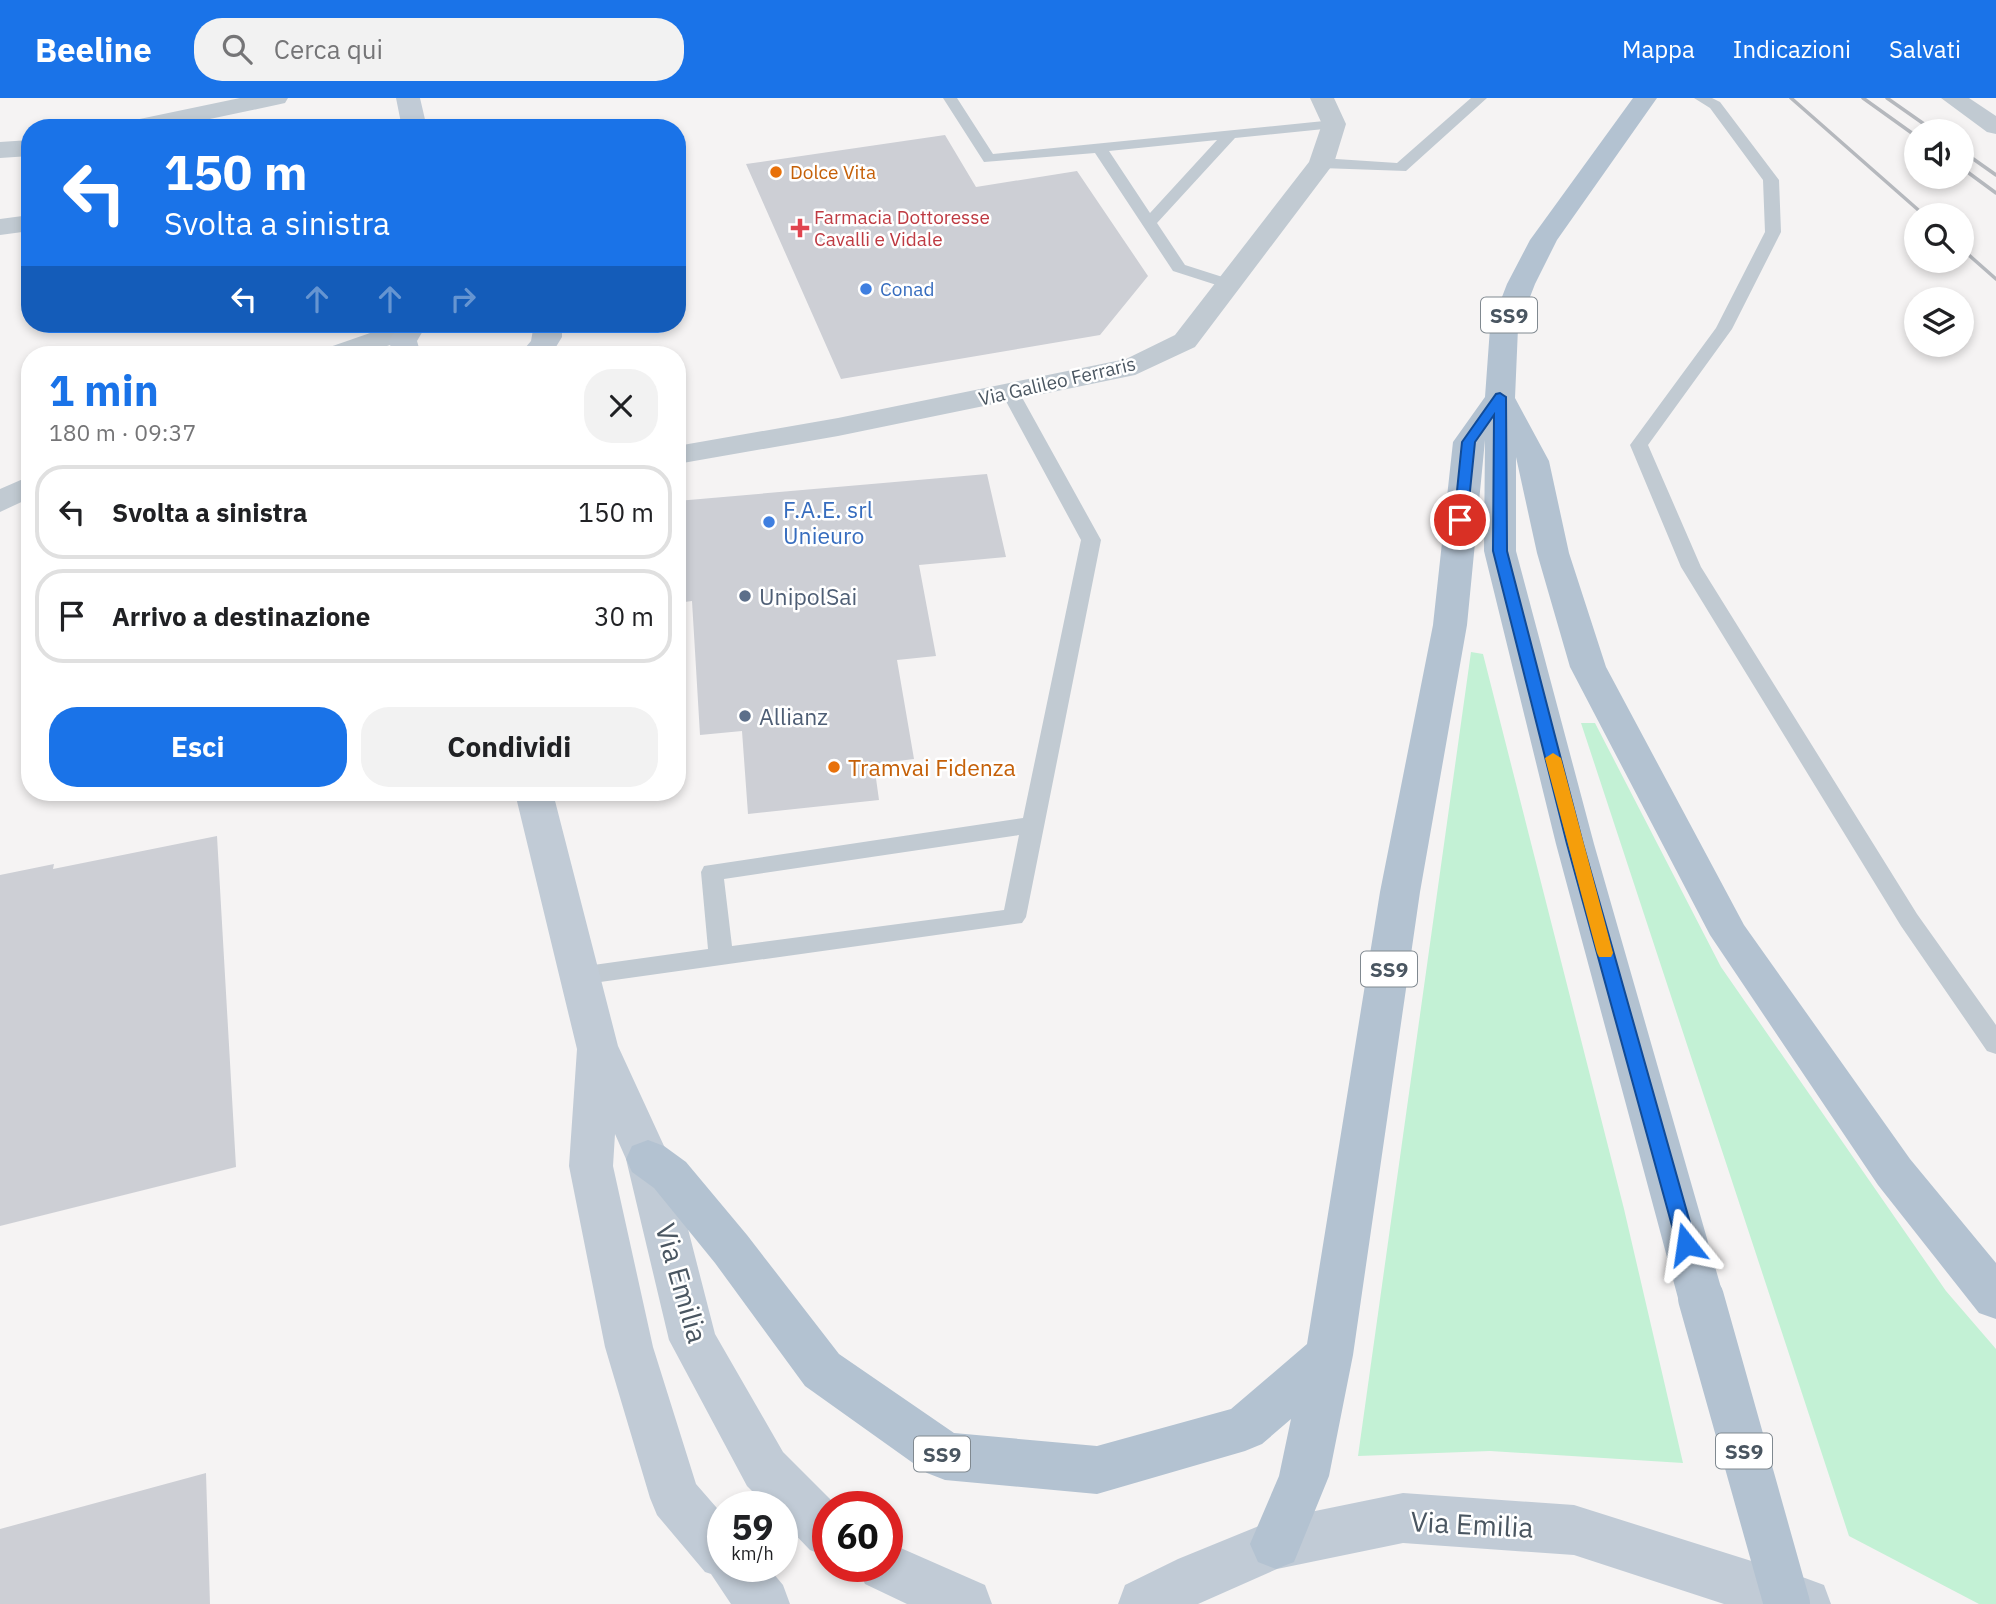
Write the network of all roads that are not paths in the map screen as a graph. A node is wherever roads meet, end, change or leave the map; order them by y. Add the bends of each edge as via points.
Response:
1 (276, 98) edge
2 (408, 98) edge
3 (950, 98) edge
4 (1480, 98) edge
5 (1646, 98) edge
6 (1701, 98) edge
7 (1953, 98) edge
8 (1328, 111) edge
9 (174, 119) edge
10 (413, 119) edge
11 (1996, 127) edge
12 (1231, 134) junction
13 (1099, 148) junction
14 (21, 149) edge
15 (0, 150) edge
16 (1321, 163) junction
17 (1149, 223) junction
18 (21, 224) edge
19 (0, 227) edge
20 (1229, 284) junction
21 (410, 336) edge
22 (370, 346) edge
23 (1010, 392) junction
24 (1500, 397) junction
25 (686, 453) edge
26 (21, 490) edge
27 (0, 502) edge
28 (536, 801) edge
29 (1033, 825) junction
30 (721, 956) junction
31 (579, 976) junction
32 (1996, 1044) edge
33 (597, 1046) junction
34 (648, 1159) junction
35 (1996, 1298) edge
36 (1329, 1355) junction
37 (812, 1516) edge
38 (707, 1536) edge
39 (1276, 1544) junction
40 (903, 1575) edge
41 (746, 1582) edge
42 (764, 1604) edge
43 (966, 1604) edge
44 (1143, 1604) edge
45 (1787, 1604) edge
46 (1805, 1604) edge

1 - 9 street
2 - 10 main road
3 - 13 lane via 989,159
4 - 16 lane via 1401,168
5 - 24 main road, SS9 via 1544,240 1521,284 1504,328
6 - 32 lane via 1715,105 1770,180 1773,232 1724,329 1639,446 1691,567 1909,920
7 - 11 street
8 - 12 lane
8 - 16 street, Via Galileo Ferraris
12 - 13 lane
12 - 17 lane
13 - 17 lane
14 - 15 street
16 - 20 street, Via Galileo Ferraris
17 - 20 lane via 1179,268
18 - 19 street
20 - 23 street, Via Galileo Ferraris via 1185,341 1135,366
21 - 22 street
23 - 25 street, Via Galileo Ferraris
23 - 29 lane via 1091,540
24 - 35 main road via 1533,461 1553,553 1588,667 1730,935 1894,1172
24 - 36 main road, SS9 via 1468,442 1450,625 1400,892
24 - 45 main road, SS9, bridge via 1500,551 1575,844
26 - 27 street
28 - 31 main road, Via Emilia / SS9
29 - 30 lane via 1014,917
29 - 30 lane via 712,872
30 - 31 lane
31 - 33 main road, Via Emilia / SS9
33 - 34 main road, Via Emilia / SS9
33 - 38 main road, Via Emilia / SS9 via 591,1166 629,1347 676,1498
34 - 36 main road, SS9 via 670,1175 822,1370 945,1456 1097,1470 1245,1427
34 - 37 main road, Via Emilia / SS9 via 693,1339 765,1469
36 - 39 main road, SS9 via 1304,1476
39 - 44 main road, Via Emilia
39 - 46 main road, Via Emilia via 1403,1518 1574,1530
40 - 43 main road
41 - 42 main road

